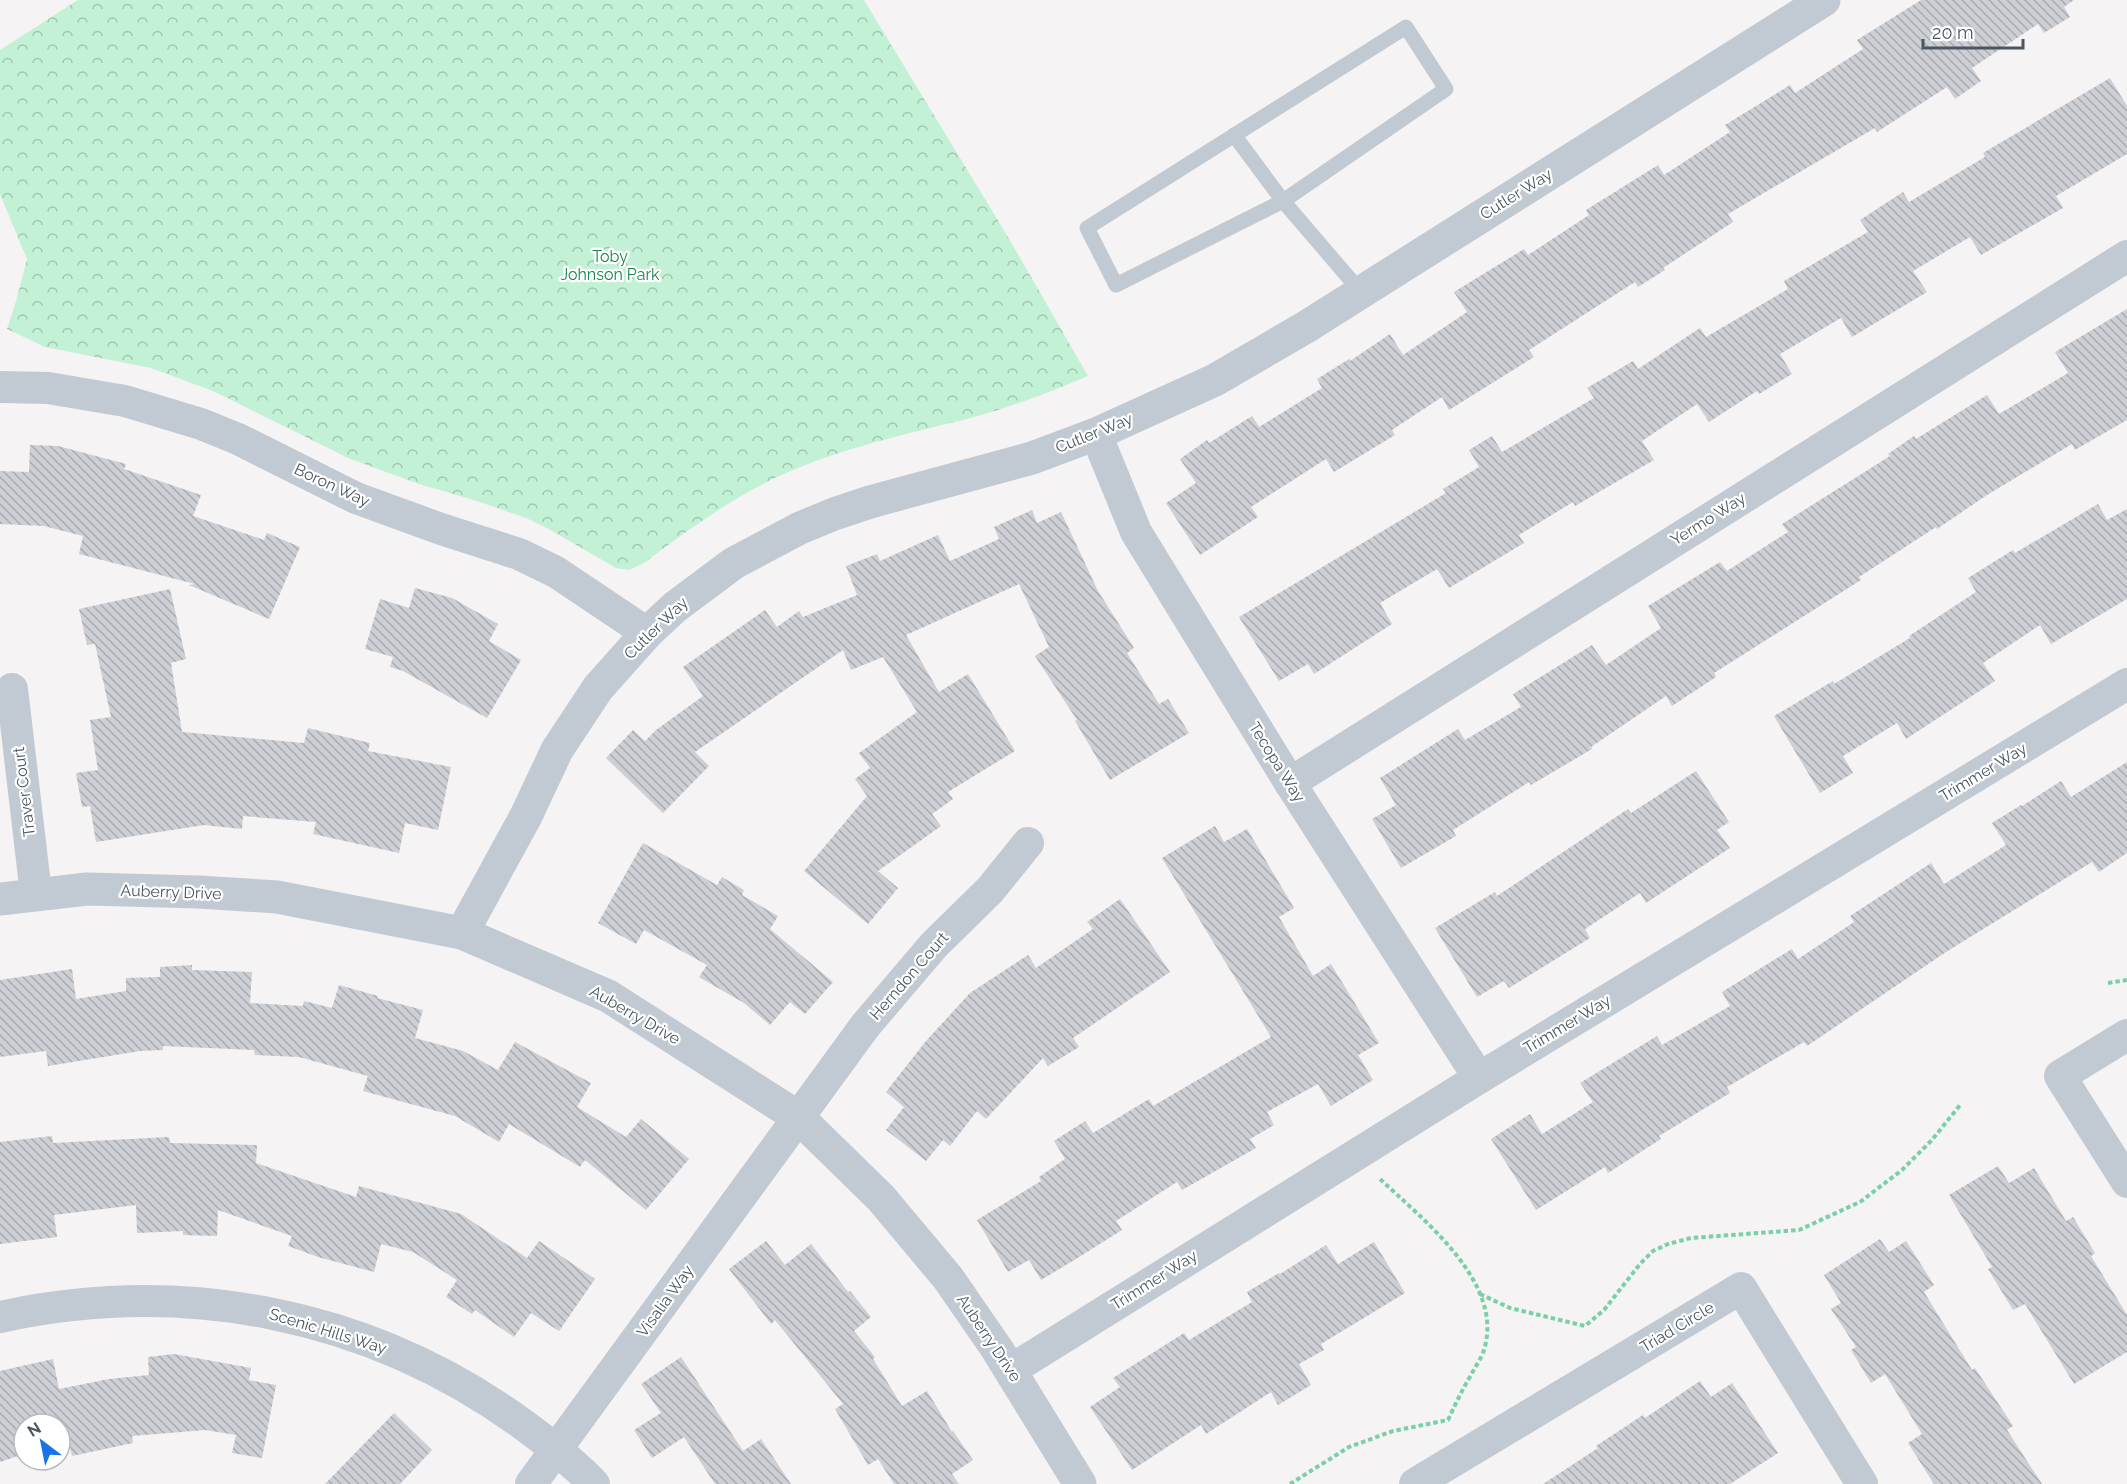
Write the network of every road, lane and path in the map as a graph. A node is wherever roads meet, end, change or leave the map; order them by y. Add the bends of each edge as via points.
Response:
1 (1824, 0) edge
2 (1234, 135) junction
3 (1283, 201) junction
4 (2127, 256) edge
5 (1361, 292) junction
6 (0, 387) edge
7 (1096, 434) junction
8 (647, 633) junction
9 (2127, 684) edge
10 (12, 689) dead end
11 (1290, 783) junction
12 (1028, 843) dead end
13 (36, 894) junction
14 (0, 899) edge
15 (462, 933) junction
16 (2127, 980) edge
17 (2108, 983) dead end
18 (2127, 1035) edge
19 (1479, 1078) junction
20 (1961, 1104) dead end
21 (798, 1117) junction
22 (1375, 1175) dead end
23 (2127, 1182) edge
24 (1480, 1294) junction
25 (0, 1317) edge
26 (1011, 1370) junction
27 (557, 1450) junction
28 (531, 1484) edge
29 (594, 1484) edge
30 (1080, 1484) edge
31 (1290, 1484) edge
32 (1415, 1484) edge
33 (1862, 1484) edge

1 - 5 street, Cutler Way
2 - 3 lane
2 - 3 lane via 1087,228 1116,285
2 - 3 lane via 1406,27 1446,89
3 - 5 lane
4 - 11 street, Yermo Way
5 - 7 street, Cutler Way via 1215,380
6 - 8 street, Boron Way via 48,388 125,401 201,424 356,498 519,554 556,573
7 - 8 street, Cutler Way via 991,470 870,502 800,528 735,563
7 - 11 street, Tecopa Way via 1136,532
8 - 15 street, Cutler Way via 598,688 557,750
9 - 19 street, Trimmer Way
10 - 13 street, Traver Court
11 - 19 street, Tecopa Way
12 - 21 street, Herndon Court via 865,1026
13 - 14 street, Auberry Drive
13 - 15 street, Auberry Drive via 87,890 199,891 277,897
15 - 21 street, Auberry Drive via 608,996
16 - 17 path
18 - 23 street via 2060,1076
19 - 26 street, Trimmer Way
20 - 24 path via 1902,1170 1860,1202 1798,1230 1691,1238 1668,1244 1653,1251 1640,1264 1604,1310 1586,1326 1526,1313
21 - 26 street, Auberry Drive via 881,1198 948,1278
21 - 27 street, Visalia Way
22 - 24 path via 1447,1242
24 - 31 path via 1488,1329 1484,1352 1448,1420 1393,1431 1348,1446
25 - 27 street, Scenic Hills Way via 70,1304 160,1300 284,1315 369,1341 421,1363 490,1401
26 - 30 street, Auberry Drive
27 - 28 street, Visalia Way
27 - 29 street, Scenic Hills Way
32 - 33 street, Triad Circle via 1741,1288

